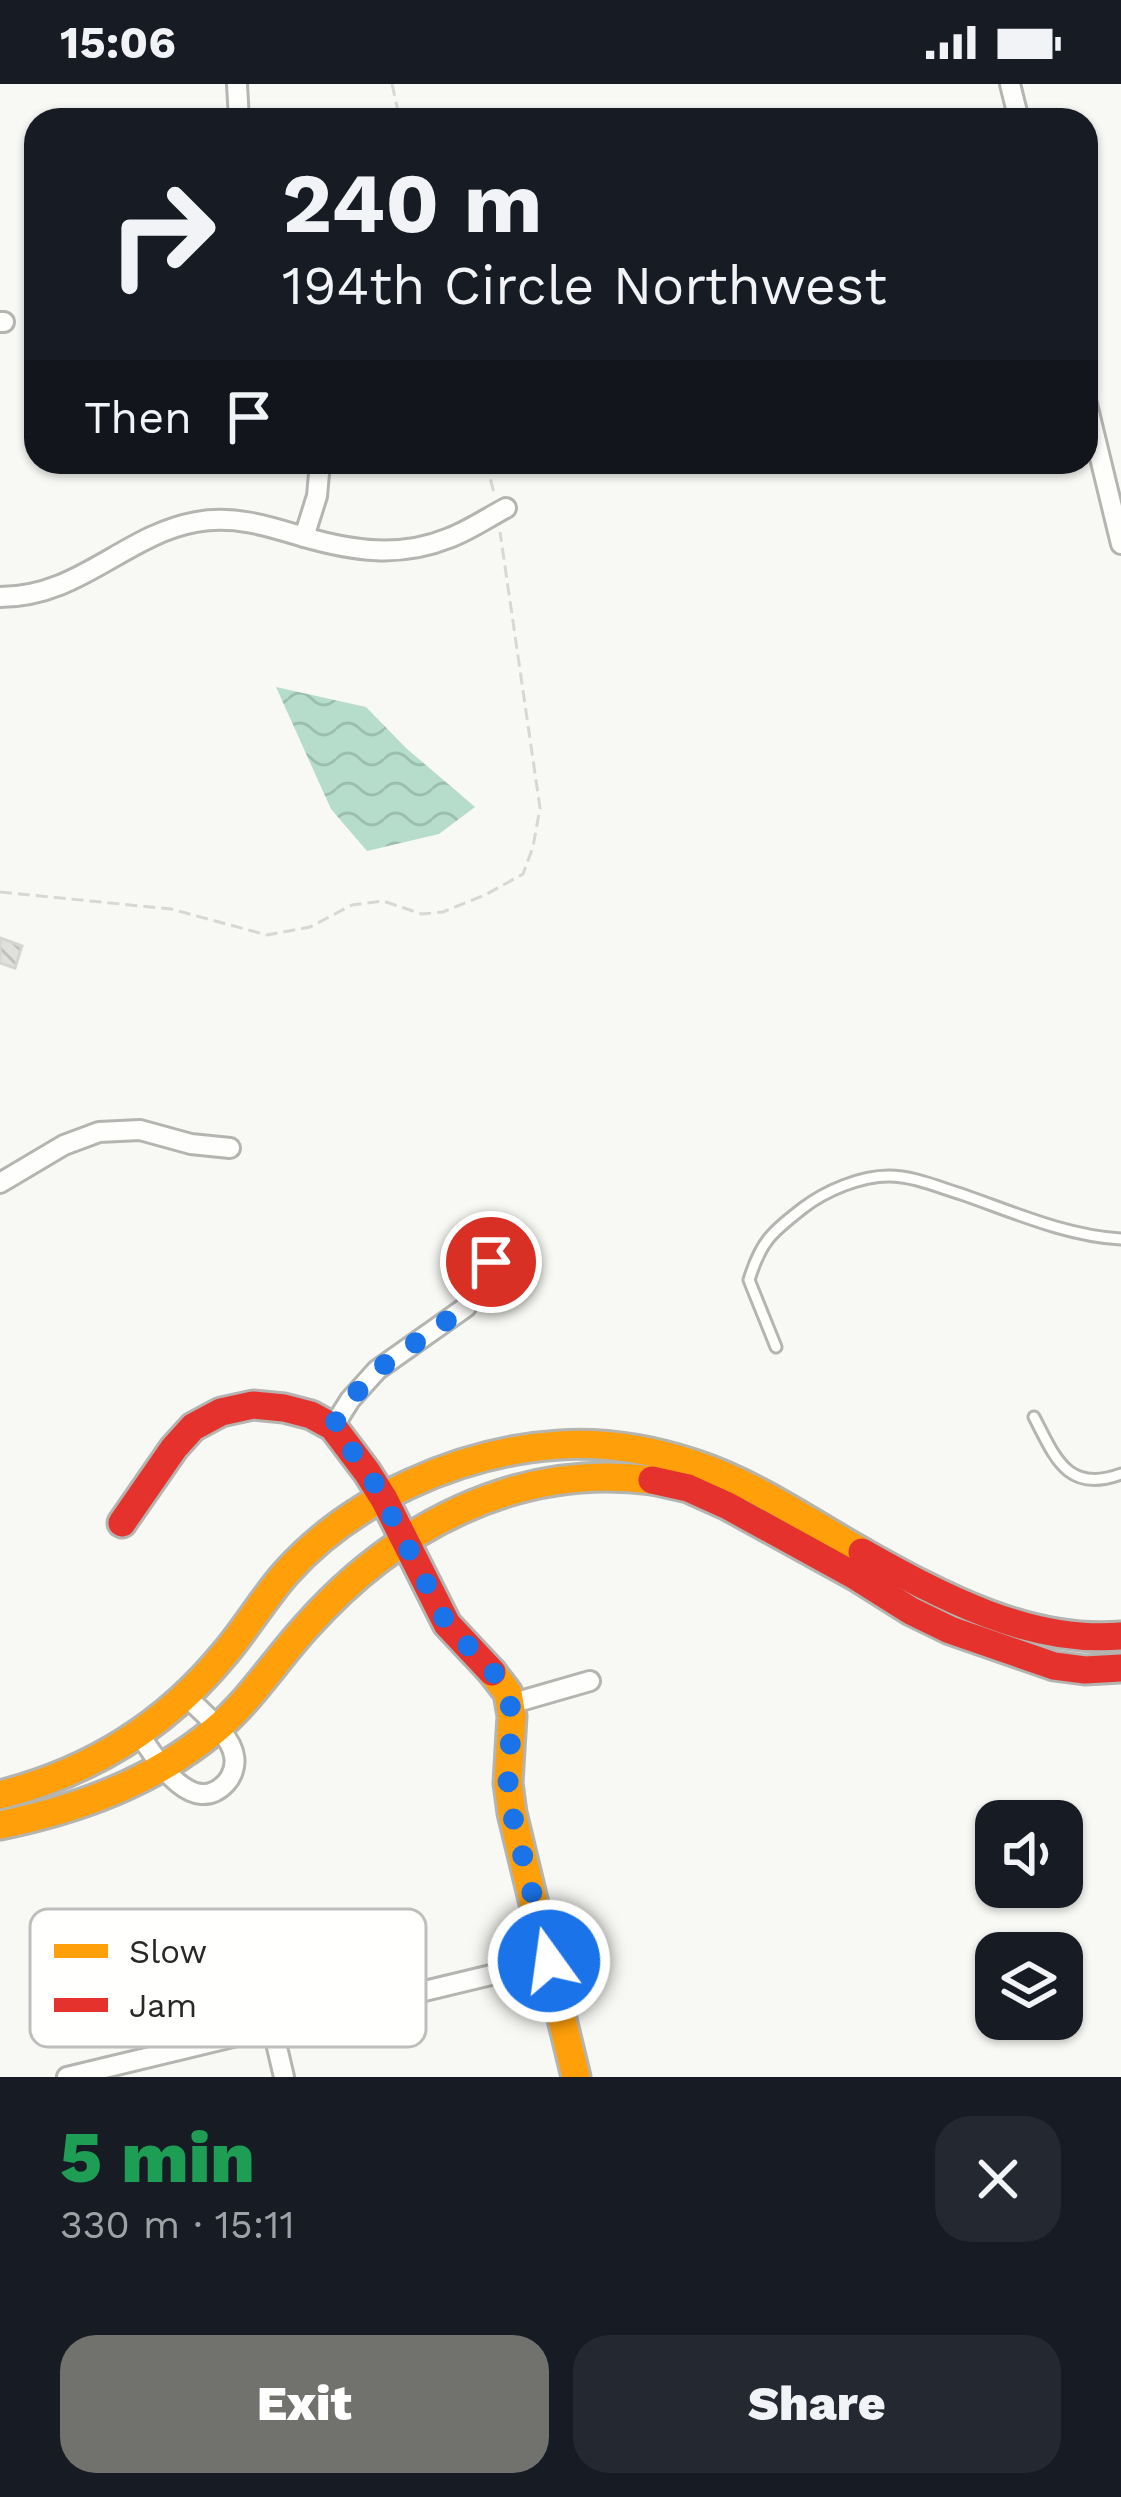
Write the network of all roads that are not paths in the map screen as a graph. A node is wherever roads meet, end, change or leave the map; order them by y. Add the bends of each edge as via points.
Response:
1 (1098, 447) edge
2 (1121, 455) edge
3 (1101, 459) junction
4 (319, 474) edge
5 (500, 500) road end
6 (304, 537) junction
7 (1121, 544) edge
8 (0, 597) edge
9 (230, 1148) dead end
10 (0, 1183) edge
11 (1121, 1239) edge
12 (491, 1262) dead end
13 (776, 1348) dead end
14 (1034, 1417) dead end
15 (333, 1426) junction
16 (1121, 1474) edge
17 (384, 1499) junction
18 (122, 1523) dead end
19 (404, 1538) junction
20 (1121, 1636) edge
21 (1121, 1668) edge
22 (590, 1681) dead end
23 (186, 1696) junction
24 (510, 1704) junction
25 (217, 1729) junction
26 (140, 1735) junction
27 (161, 1768) junction
28 (0, 1795) edge
29 (0, 1825) edge
30 (549, 1961) junction
31 (426, 1990) edge
32 (188, 2047) edge
33 (277, 2047) edge
34 (67, 2077) edge
35 (284, 2077) edge
36 (576, 2077) edge

1 - 3 street
2 - 3 street
3 - 7 street
4 - 6 street
5 - 6 street via 454,536 412,549 365,550
6 - 8 street via 240,520 190,523 52,590
9 - 10 street via 140,1130 99,1132
11 - 13 lane via 1087,1237 927,1183 888,1176 847,1185 814,1200 759,1248 748,1280
12 - 15 street via 466,1307 377,1370
14 - 16 lane via 1058,1464 1083,1479
15 - 17 street
15 - 18 street via 284,1408 221,1412 193,1427
17 - 19 street
17 - 20 street via 474,1461 537,1446 647,1450 751,1486 978,1610 1043,1631
17 - 23 street via 304,1555
19 - 21 street via 456,1509 542,1482 610,1477 675,1484 964,1638 1040,1662
19 - 24 street via 447,1624 496,1675
19 - 25 street via 339,1591
22 - 24 street
23 - 25 street
23 - 26 street
24 - 30 street via 512,1813
25 - 27 street
25 - 27 street via 235,1757 225,1784 197,1793
26 - 27 street
26 - 28 street via 69,1774
27 - 29 street via 107,1796
30 - 31 street
30 - 36 street
32 - 34 street
33 - 35 street

